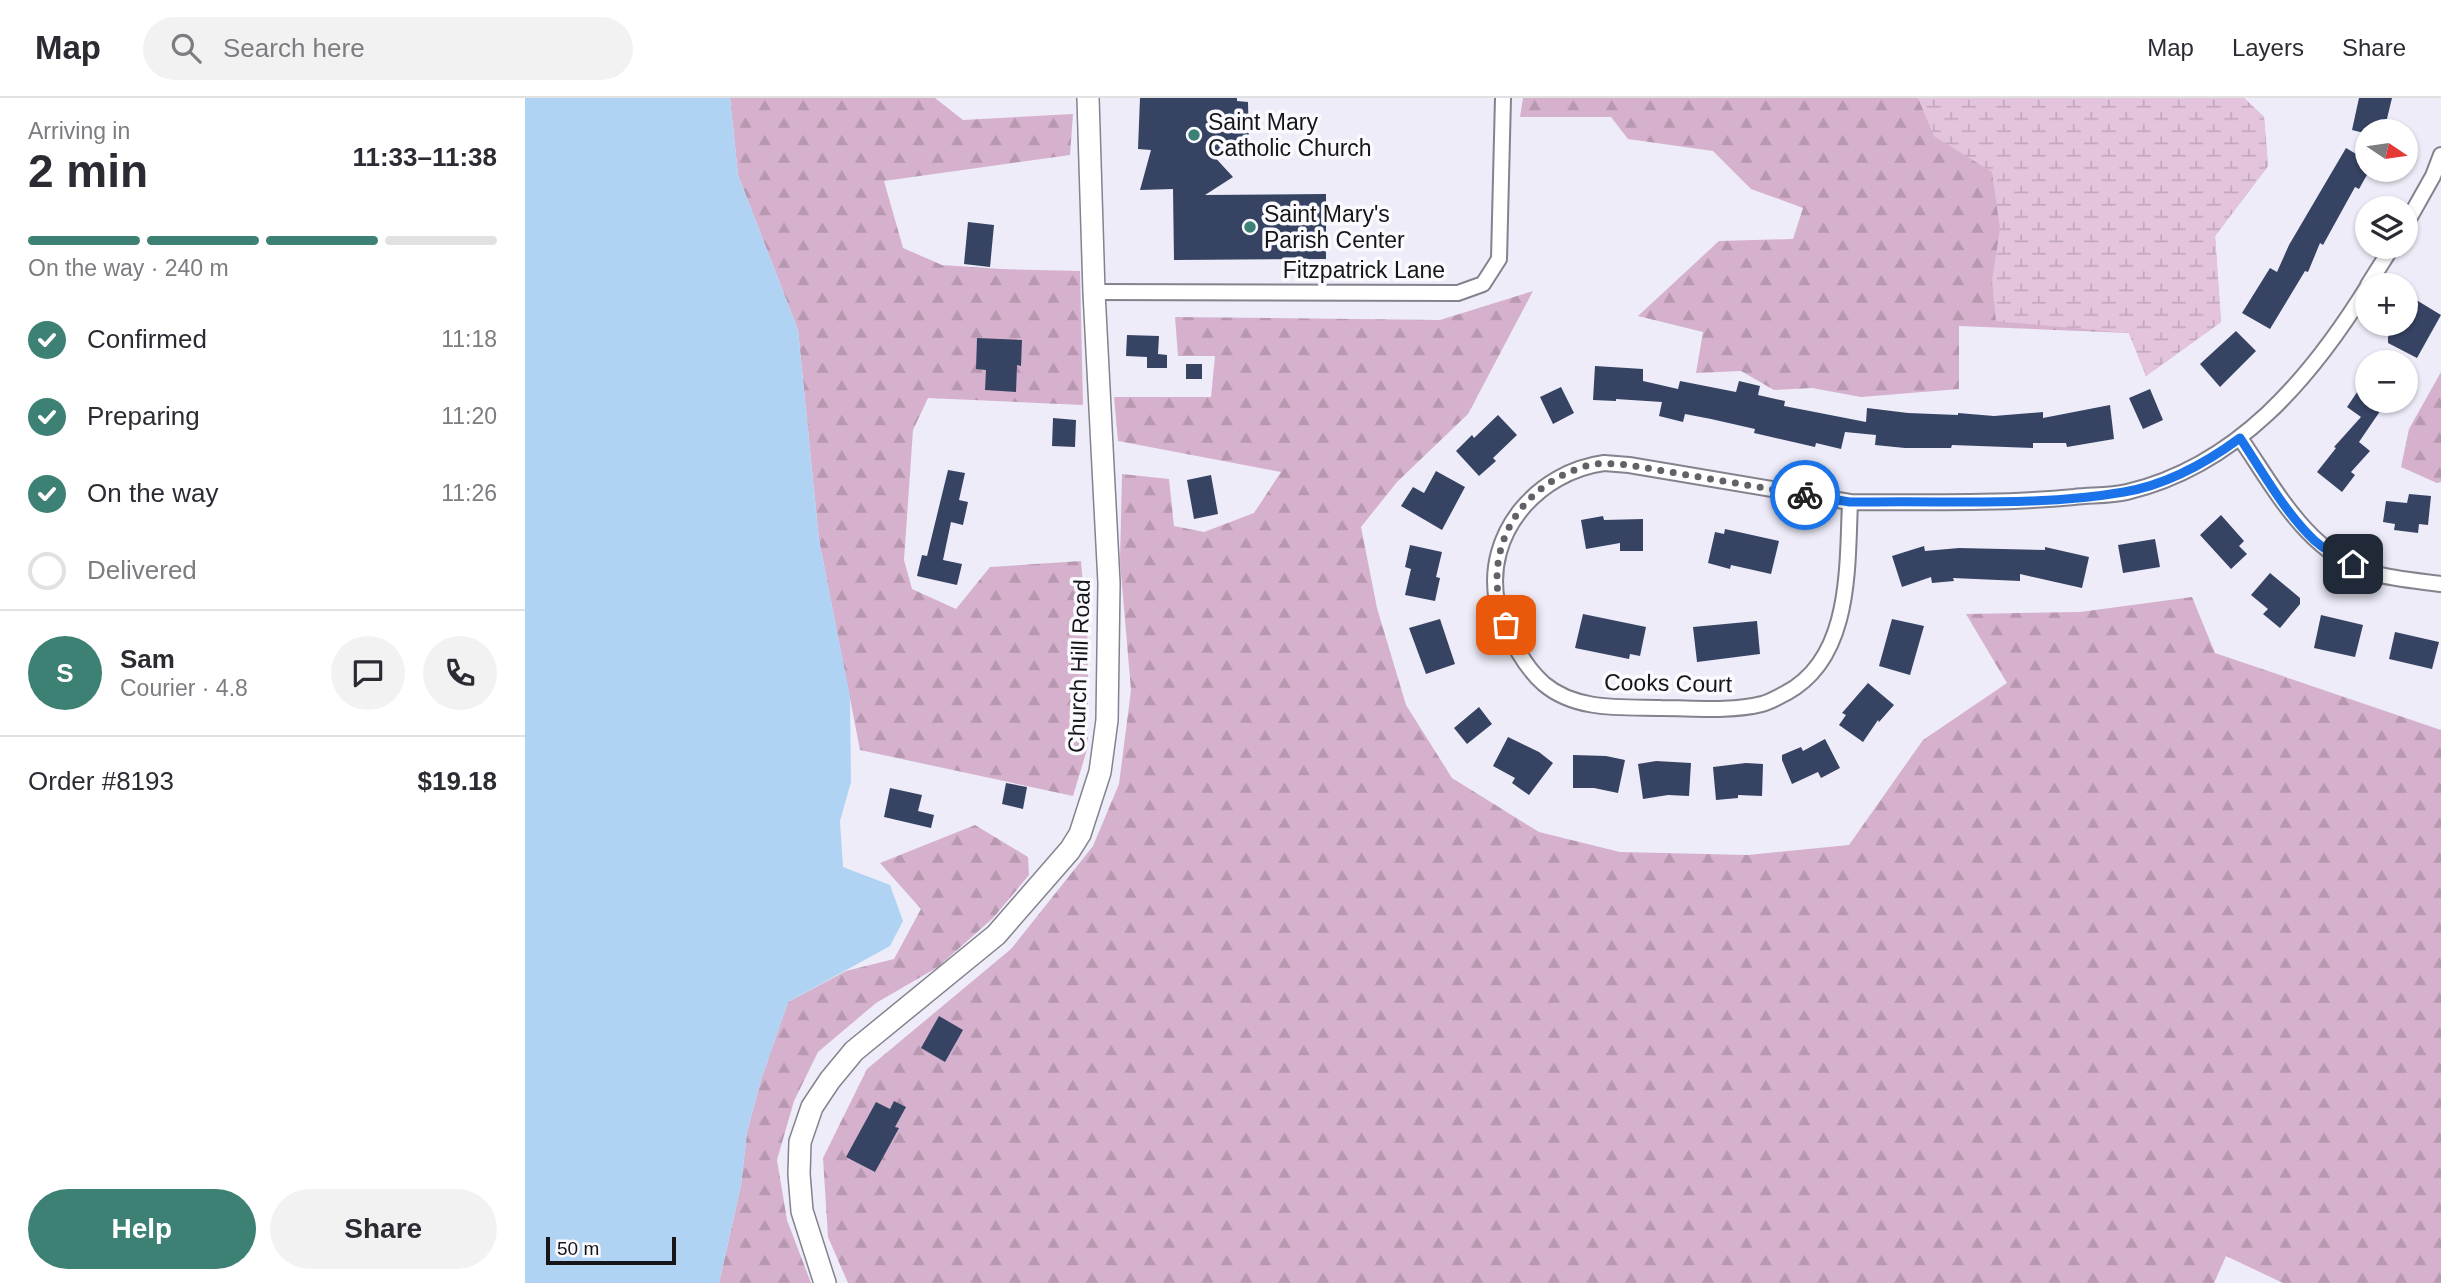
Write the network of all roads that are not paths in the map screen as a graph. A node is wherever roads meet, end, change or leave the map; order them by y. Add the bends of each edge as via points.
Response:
1 (1088, 98) edge
2 (1503, 98) edge
3 (2441, 156) edge
4 (2418, 203) edge
5 (1094, 292) junction
6 (2355, 307) edge
7 (2240, 438) junction
8 (1850, 502) junction
9 (2441, 584) edge
10 (825, 1283) edge

1 - 5 street, Church Hill Road
2 - 5 street, Fitzpatrick Lane via 1499,259 1483,284 1458,293
3 - 4 street
5 - 10 street, Church Hill Road via 1109,583 1107,720 1100,772 1080,834 1070,850 996,935 854,1051 812,1107 800,1142 799,1174 802,1211
6 - 7 street, Cooks Court via 2310,371
7 - 8 street, Cooks Court via 2177,476 2126,492 2037,500
7 - 9 street via 2290,510 2315,541 2335,556 2370,572
8 - 8 street, Cooks Court via 1629,465 1587,466 1554,480 1517,513 1498,552 1497,603 1525,661 1545,684 1568,698 1601,707 1740,708 1765,704 1812,674 1835,634 1847,576

